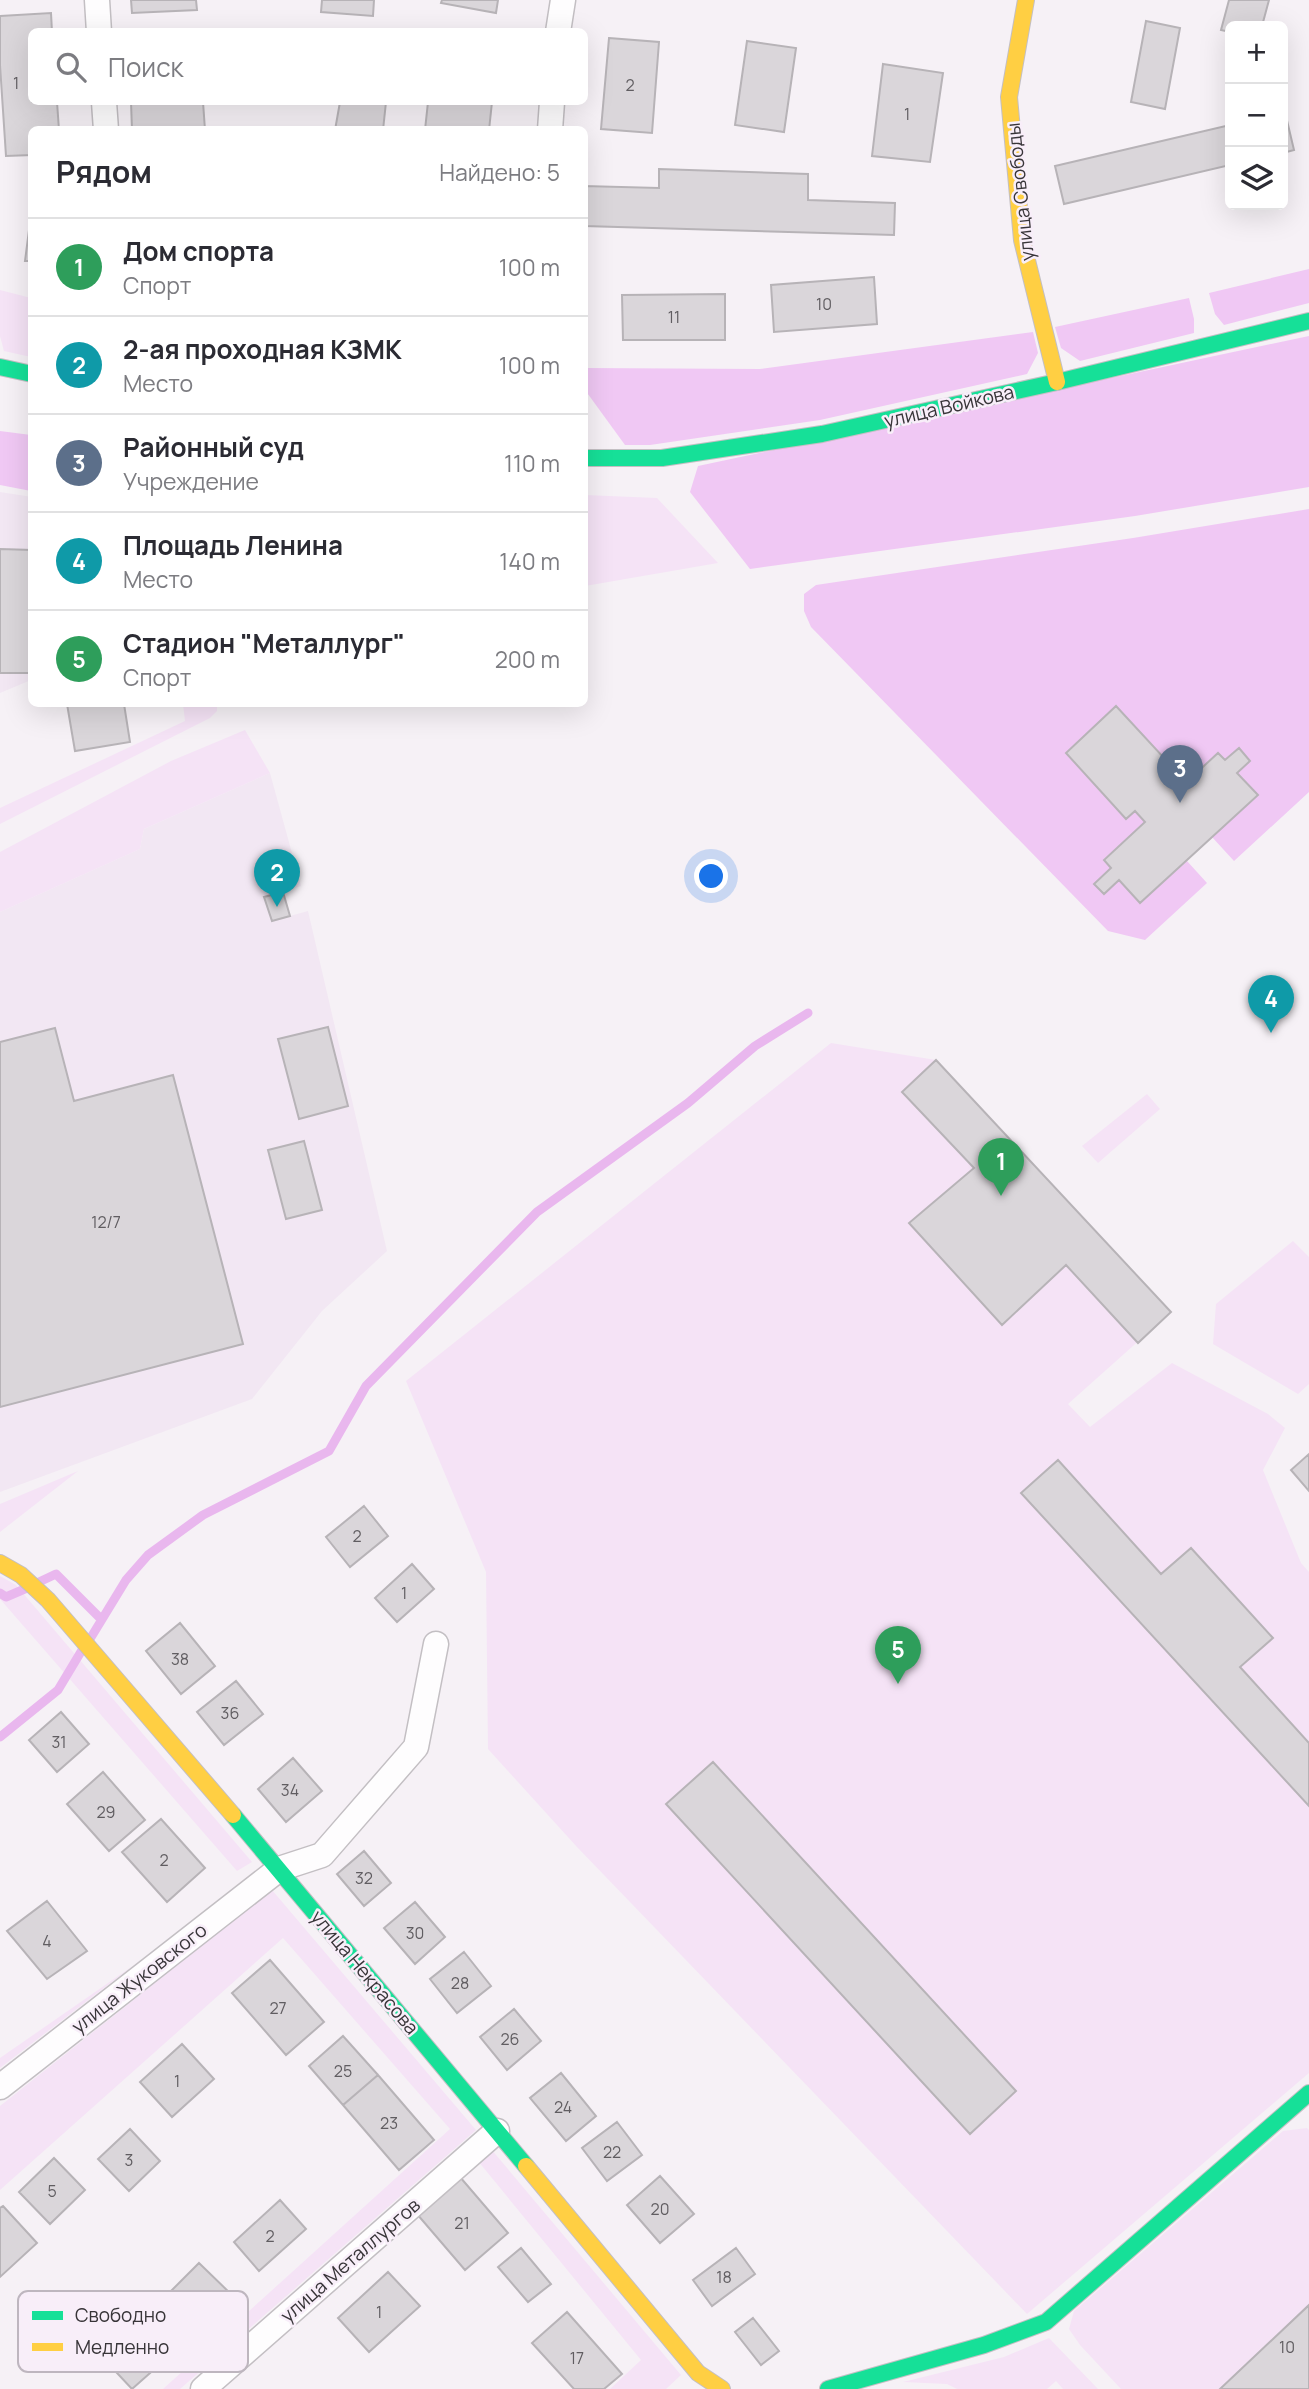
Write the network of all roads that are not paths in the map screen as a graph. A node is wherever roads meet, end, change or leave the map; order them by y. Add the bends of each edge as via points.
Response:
1 (97, 0) edge
2 (563, 0) edge
3 (1026, 0) edge
4 (99, 28) edge
5 (559, 28) edge
6 (104, 105) edge
7 (552, 105) edge
8 (106, 126) edge
9 (550, 126) edge
10 (1309, 321) edge
11 (0, 367) edge
12 (28, 373) edge
13 (1057, 382) junction
14 (588, 458) edge
15 (0, 1563) edge
16 (436, 1644) dead end
17 (279, 1869) junction
18 (0, 2087) edge
19 (1309, 2093) edge
20 (497, 2131) junction
21 (248, 2349) edge
22 (221, 2372) edge
23 (690, 2381) edge
24 (202, 2389) edge
25 (722, 2389) edge
26 (828, 2389) edge

1 - 4 street
2 - 5 street
3 - 13 street, улица Свободы via 1010,97 1012,123 1022,240
6 - 8 street
7 - 9 street
10 - 13 street, улица Войкова
11 - 12 street
13 - 14 street, улица Войкова via 822,434 662,458
15 - 17 street, улица Некрасова via 22,1575 48,1600
16 - 17 street, улица Жуковского via 416,1747 321,1855
17 - 18 street, улица Жуковского
17 - 20 street, улица Некрасова
19 - 26 street via 1046,2322 984,2345
20 - 21 street, улица Металлургов
20 - 23 street, улица Некрасова
22 - 24 street, улица Металлургов
23 - 25 street, улица Некрасова

